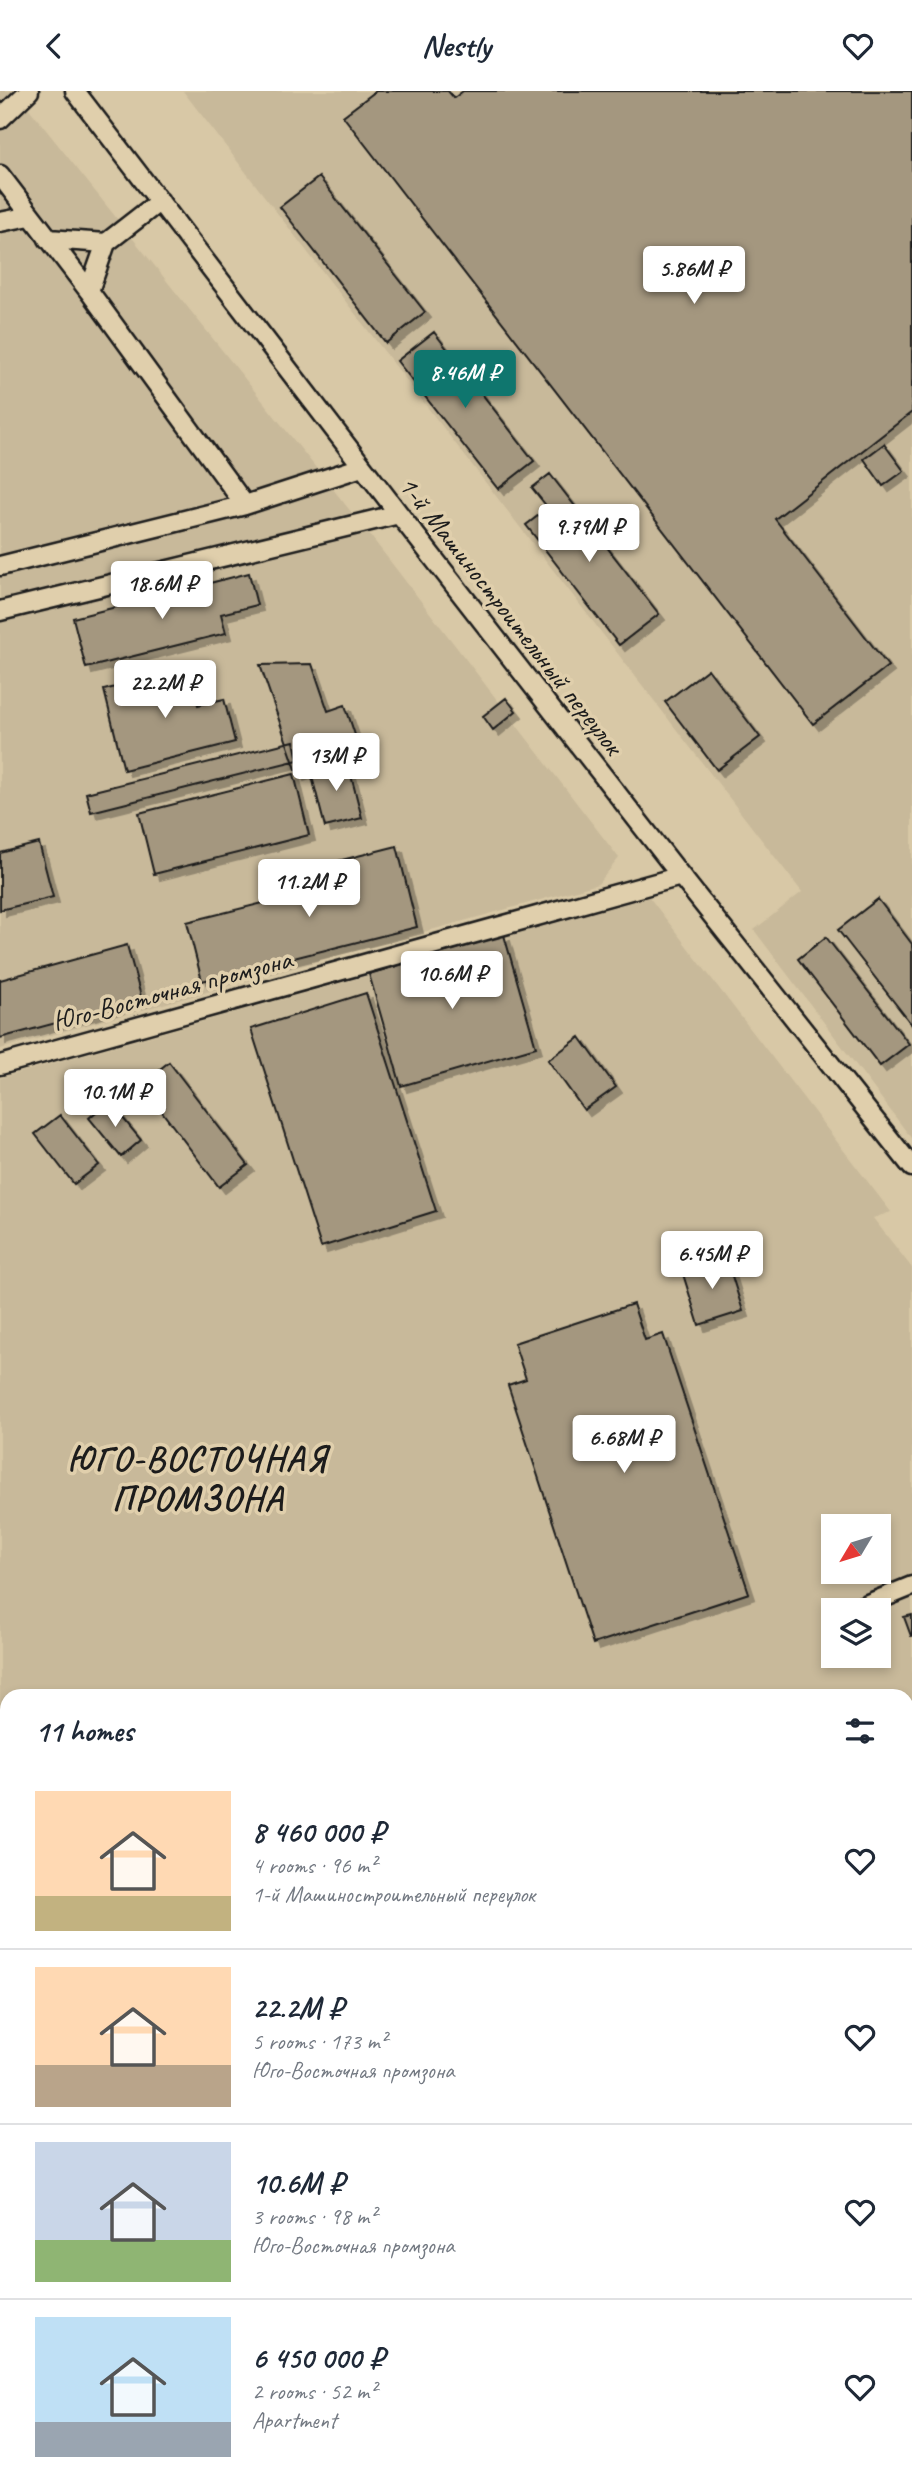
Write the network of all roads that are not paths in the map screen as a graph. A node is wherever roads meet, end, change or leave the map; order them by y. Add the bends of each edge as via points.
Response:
1 (30, 91) edge
2 (75, 91) edge
3 (0, 119) edge
4 (0, 176) edge
5 (160, 201) junction
6 (30, 216) junction
7 (0, 222) edge
8 (48, 239) junction
9 (106, 243) junction
10 (89, 291) junction
11 (362, 467) junction
12 (245, 505) junction
13 (399, 514) junction
14 (0, 566) edge
15 (0, 611) edge
16 (681, 876) junction
17 (0, 1065) edge
18 (912, 1167) edge
19 (912, 1586) edge
20 (882, 1598) edge

1 - 3 street
2 - 5 street, 1-й Машиностроительный переулок
4 - 6 street
5 - 9 street
5 - 11 street, 1-й Машиностроительный переулок
6 - 7 street
6 - 8 street
8 - 9 street
8 - 10 street
9 - 10 street
10 - 12 street
11 - 12 street
11 - 13 street, 1-й Машиностроительный переулок
12 - 14 street
13 - 15 street
13 - 16 street, 1-й Машиностроительный переулок
16 - 17 street, Юго-Восточная промзона
16 - 18 street, 1-й Машиностроительный переулок
19 - 20 street

